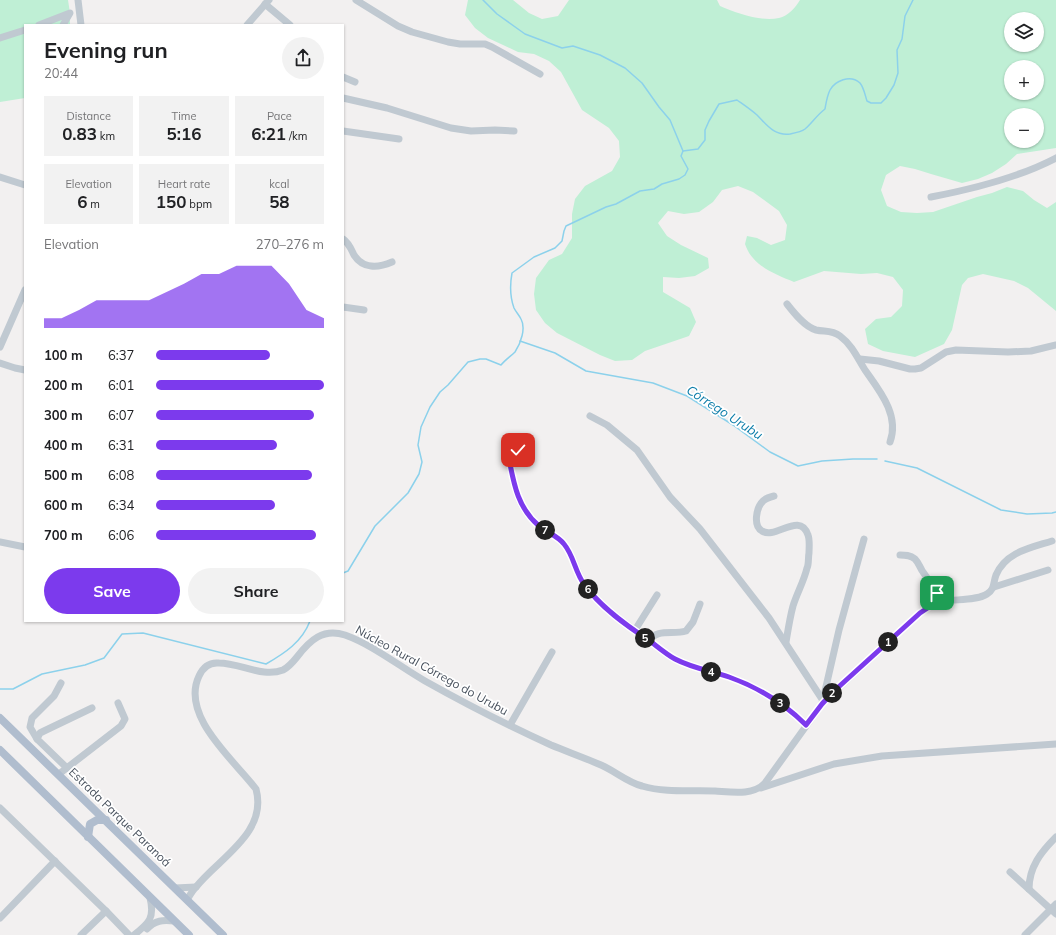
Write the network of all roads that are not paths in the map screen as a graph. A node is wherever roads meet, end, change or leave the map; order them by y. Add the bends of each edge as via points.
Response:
1 (78, 0) edge
2 (356, 0) edge
3 (267, 2) edge
4 (42, 24) edge
5 (64, 24) edge
6 (81, 24) edge
7 (248, 24) edge
8 (289, 24) edge
9 (24, 30) edge
10 (0, 38) edge
11 (540, 74) dead end
12 (344, 77) edge
13 (355, 82) dead end
14 (344, 98) edge
15 (344, 131) edge
16 (514, 131) dead end
17 (399, 139) dead end
18 (1056, 158) edge
19 (0, 177) edge
20 (24, 185) edge
21 (931, 197) dead end
22 (344, 240) edge
23 (392, 262) dead end
24 (24, 292) edge
25 (787, 304) dead end
26 (344, 307) edge
27 (364, 310) dead end
28 (1056, 344) edge
29 (0, 347) edge
30 (860, 359) junction
31 (0, 363) edge
32 (24, 370) edge
33 (590, 416) dead end
34 (890, 442) dead end
35 (518, 450) dead end
36 (774, 496) dead end
37 (864, 539) dead end
38 (0, 542) edge
39 (1052, 542) dead end
40 (24, 547) edge
41 (900, 555) dead end
42 (1048, 570) dead end
43 (994, 587) junction
44 (657, 595) dead end
45 (939, 602) junction
46 (700, 604) dead end
47 (635, 630) junction
48 (649, 641) junction
49 (786, 642) junction
50 (552, 652) dead end
51 (61, 683) dead end
52 (822, 702) junction
53 (118, 703) dead end
54 (92, 708) dead end
55 (0, 718) edge
56 (510, 725) junction
57 (806, 725) junction
58 (37, 739) junction
59 (1056, 744) edge
60 (0, 750) edge
61 (67, 768) junction
62 (59, 774) junction
63 (761, 788) junction
64 (2, 812) edge
65 (106, 820) junction
66 (88, 837) junction
67 (1056, 837) edge
68 (55, 861) junction
69 (1010, 872) dead end
70 (196, 886) junction
71 (176, 888) junction
72 (1029, 889) junction
73 (150, 898) junction
74 (187, 900) junction
75 (1054, 909) edge
76 (106, 911) junction
77 (0, 918) edge
78 (174, 921) junction
79 (81, 935) edge
80 (129, 935) edge
81 (134, 935) edge
82 (141, 935) edge
83 (189, 935) edge
84 (223, 935) edge
85 (1025, 935) edge

1 - 6 street
2 - 11 street via 412,32 454,43 485,44
3 - 7 street
3 - 8 street
4 - 5 street via 70,13
9 - 10 street
12 - 13 street
14 - 16 street via 387,108 451,128 471,131
15 - 17 street
18 - 21 street via 1030,171 963,191
19 - 20 street
22 - 23 street via 359,262 367,266 376,267
24 - 29 street
25 - 30 street via 797,316 816,330 839,335
26 - 27 street
28 - 30 street via 1031,351 956,350 946,352 921,368 915,369
30 - 34 street via 886,403 893,432
31 - 32 street
33 - 49 street via 607,425 636,450 670,498 700,529
35 - 47 street via 510,455 509,459 516,494 526,511 540,527 558,538 568,549 582,582 591,594
36 - 49 street via 762,502 758,508 757,527 767,533 788,526 799,526 808,534 809,540 808,567 793,605
37 - 52 street
38 - 40 street
39 - 43 street via 1023,550 1012,556 995,576
41 - 45 street via 914,558 933,584
42 - 43 street
43 - 45 street via 986,595
44 - 47 street
45 - 52 street via 920,613
46 - 48 street via 693,622 686,631 676,634 658,633
47 - 48 street
48 - 57 street via 688,665 747,684 782,705
49 - 52 street
50 - 56 street
51 - 58 street via 54,696 32,718 30,727
52 - 57 street
53 - 61 street via 125,719 121,726
54 - 58 street via 40,733
55 - 62 main road, Estrada Parque Paranoá
56 - 63 street, Núcleo Rural Córrego do Urubu via 640,786 727,792 753,791
56 - 70 street, Núcleo Rural Córrego do Urubu via 430,683 364,644 334,632 313,639 289,666 280,671 257,671 217,662 206,665 195,688 194,697 199,716 213,738 256,789 259,800 251,829
57 - 63 street
58 - 61 street
59 - 63 street, Núcleo Rural Córrego do Urubu via 855,759 809,771
60 - 66 main road
61 - 62 street
62 - 65 main road, Estrada Parque Paranoá
64 - 68 street
65 - 66 main road via 97,820 90,824
65 - 71 main road, Estrada Parque Paranoá
66 - 73 main road
67 - 72 street via 1048,844 1032,870
68 - 76 street
68 - 77 street
69 - 72 street
70 - 71 street
70 - 74 street, Núcleo Rural Córrego do Urubu
71 - 74 main road, Estrada Parque Paranoá
72 - 75 street
73 - 78 main road
73 - 81 street via 150,918
74 - 84 main road, Estrada Parque Paranoá
75 - 85 street
76 - 79 street
76 - 80 street
78 - 82 street via 157,921
78 - 83 main road

